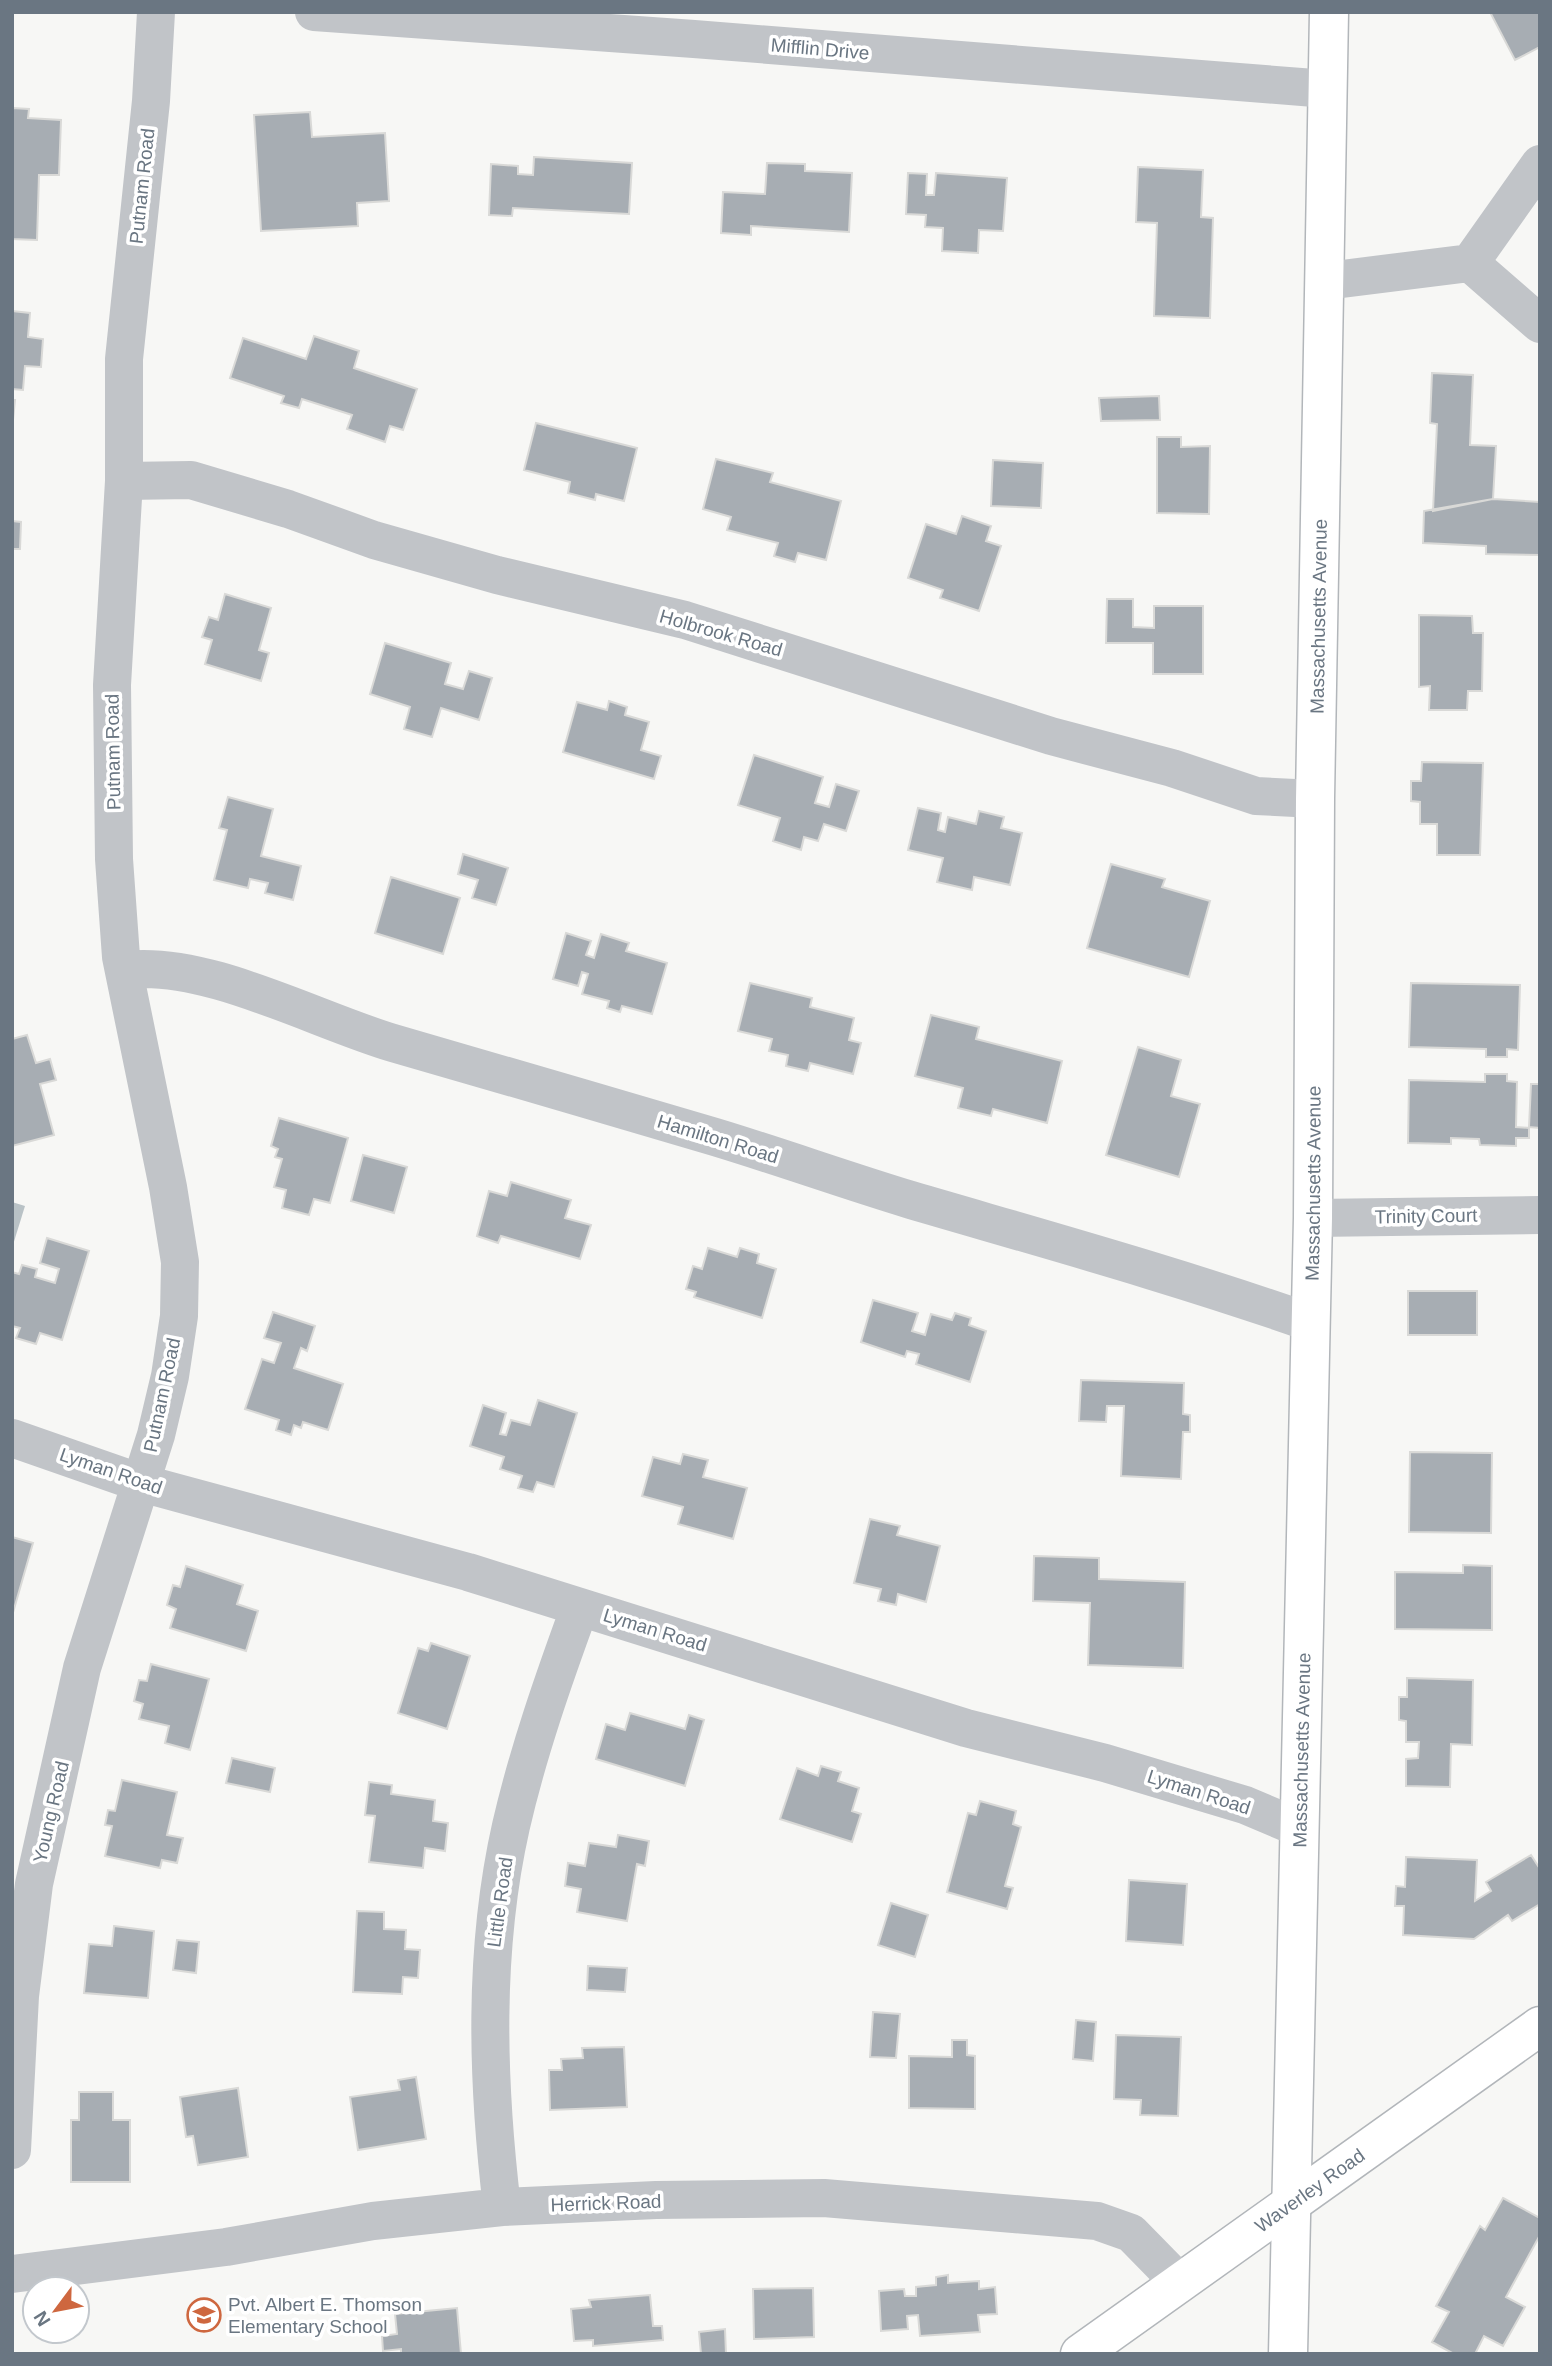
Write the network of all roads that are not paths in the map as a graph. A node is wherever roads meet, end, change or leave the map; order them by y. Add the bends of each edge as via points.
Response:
1 (156, 12) edge
2 (314, 12) edge
3 (1329, 12) edge
4 (622, 23) edge
5 (1327, 89) junction
6 (1540, 164) edge
7 (1470, 263) junction
8 (1326, 281) junction
9 (1540, 324) edge
10 (124, 481) junction
11 (1315, 799) junction
12 (125, 970) junction
13 (1540, 1215) edge
14 (1313, 1218) junction
15 (1309, 1322) junction
16 (12, 1438) edge
17 (141, 1483) junction
18 (580, 1607) junction
19 (1297, 1827) junction
20 (1540, 2026) edge
21 (12, 2150) edge
22 (1291, 2206) junction
23 (502, 2207) junction
24 (12, 2274) edge
25 (1180, 2283) junction
26 (1080, 2354) edge
27 (1288, 2354) edge

1 - 10 street, Putnam Road via 124,359
2 - 4 street, Mifflin Drive
3 - 5 main road, Massachusetts Avenue
4 - 5 street, Mifflin Drive
5 - 8 main road, Massachusetts Avenue
6 - 7 street
7 - 8 street
7 - 9 street
8 - 11 main road, Massachusetts Avenue
10 - 11 street, Holbrook Road via 191,480 496,575 685,620 1256,796
10 - 12 street, Putnam Road via 112,685 115,889
11 - 14 main road, Massachusetts Avenue
12 - 15 street, Hamilton Road via 183,971 347,1029 1141,1265
12 - 17 street, Putnam Road via 180,1262 179,1316 170,1376
13 - 14 street, Trinity Court
14 - 15 main road, Massachusetts Avenue
15 - 19 main road, Massachusetts Avenue
16 - 17 street, Lyman Road
17 - 18 street, Lyman Road
17 - 21 street, Young Road via 82,1668 34,1884 20,1996
18 - 19 street, Lyman Road via 967,1728 1245,1805
18 - 23 street, Little Road via 511,1825 496,1927 491,2113
19 - 22 main road, Massachusetts Avenue
20 - 22 main road, Waverley Road
22 - 25 main road, Waverley Road
22 - 27 main road, Massachusetts Avenue
23 - 24 street, Herrick Road via 373,2221 226,2247
23 - 25 street, Herrick Road via 824,2198 1097,2221 1131,2233
25 - 26 main road, Waverley Road

